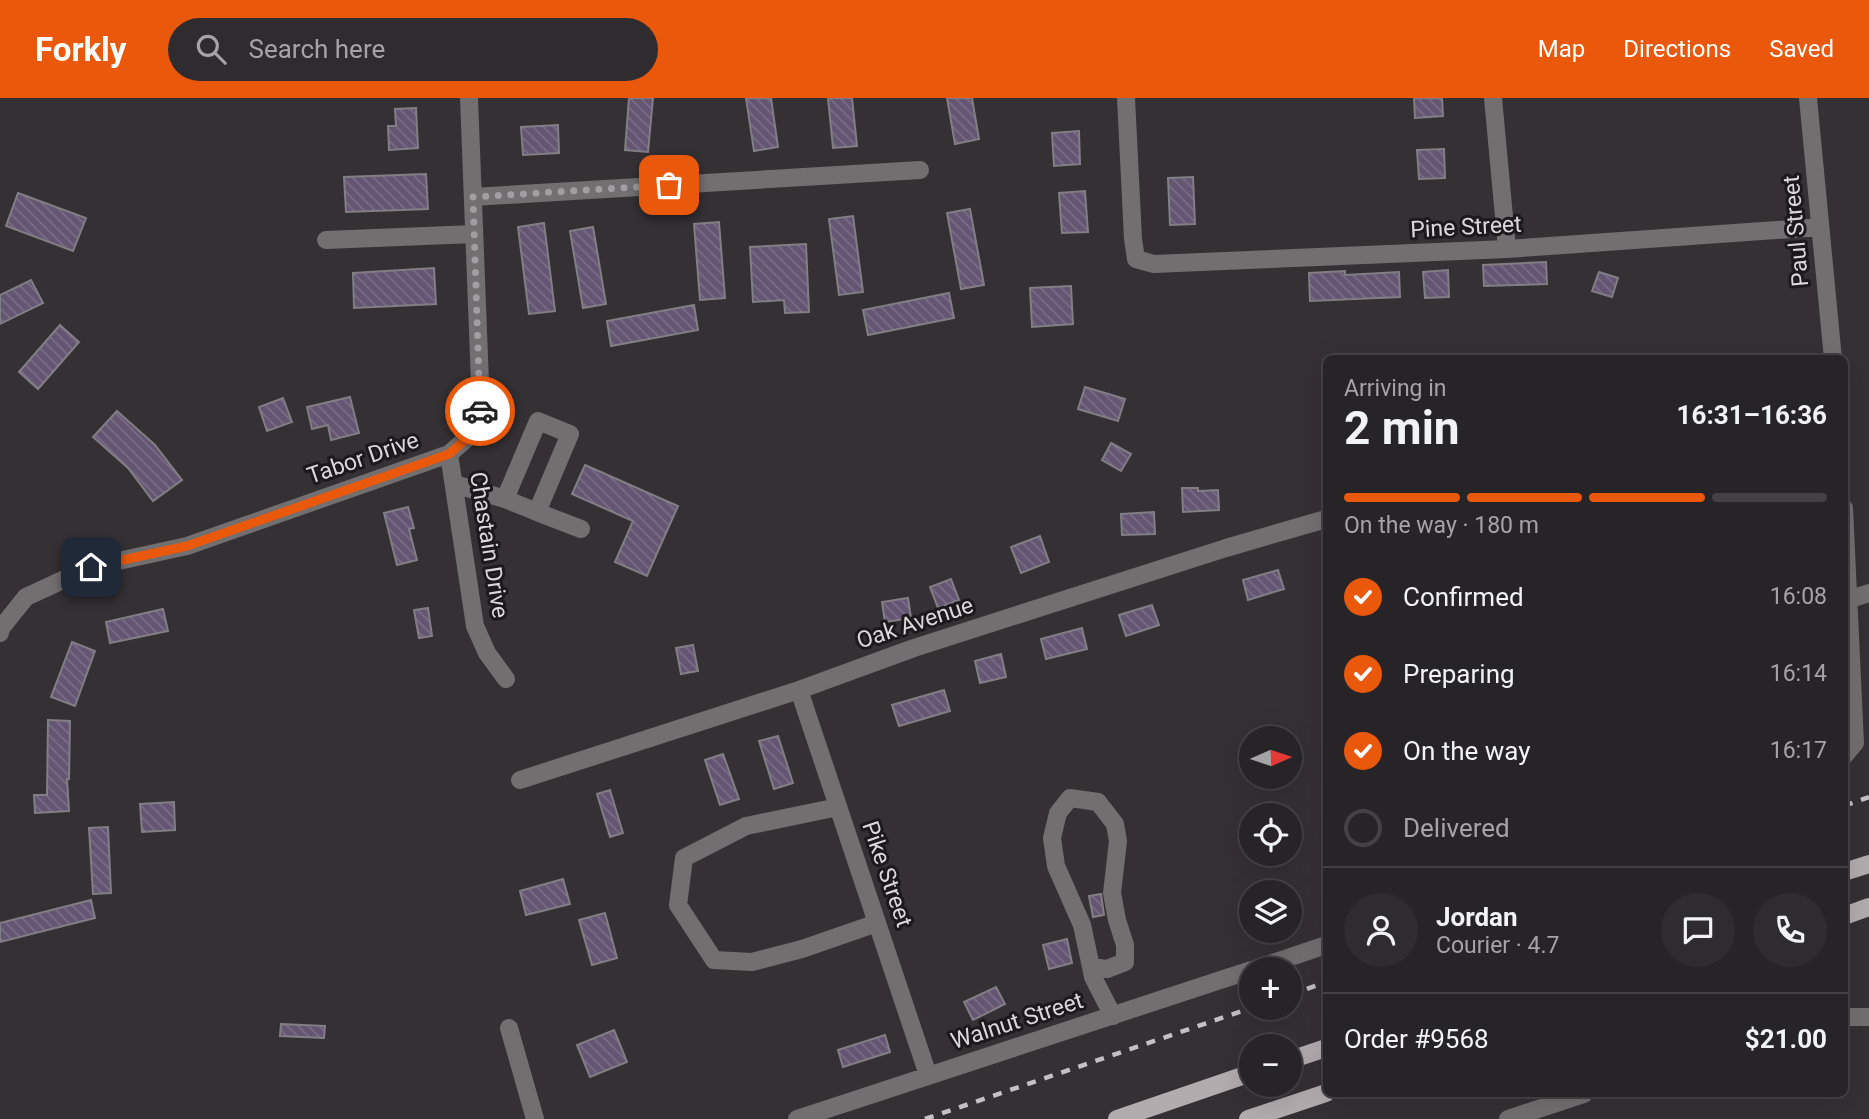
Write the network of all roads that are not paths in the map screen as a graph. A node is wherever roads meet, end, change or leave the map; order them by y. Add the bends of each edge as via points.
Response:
1 (469, 98) edge
2 (1126, 98) edge
3 (1493, 98) edge
4 (1808, 98) edge
5 (920, 170) dead end
6 (473, 197) junction
7 (1820, 227) junction
8 (474, 234) junction
9 (326, 240) dead end
10 (1507, 249) junction
11 (1833, 355) edge
12 (449, 454) junction
13 (454, 484) junction
14 (505, 499) junction
15 (537, 512) junction
16 (1323, 520) edge
17 (581, 529) dead end
18 (1869, 593) edge
19 (1848, 600) edge
20 (1848, 618) edge
21 (0, 633) edge
22 (506, 679) dead end
23 (799, 690) junction
24 (1848, 751) edge
25 (520, 780) dead end
26 (838, 807) junction
27 (1869, 864) edge
28 (1848, 871) edge
29 (1869, 907) edge
30 (1848, 915) edge
31 (877, 923) junction
32 (1323, 946) edge
33 (1290, 957) edge
34 (1091, 967) junction
35 (1239, 974) edge
36 (1113, 1016) junction
37 (1848, 1017) edge
38 (1869, 1017) edge
39 (509, 1028) dead end
40 (1323, 1049) edge
41 (1302, 1056) edge
42 (928, 1075) junction
43 (1239, 1077) edge
44 (1323, 1094) edge
45 (1579, 1097) edge
46 (1552, 1112) edge
47 (536, 1119) edge
48 (797, 1119) edge
49 (1116, 1119) edge
50 (1248, 1119) edge
51 (1508, 1119) edge

1 - 6 street, Tabor Drive
2 - 10 street, Pine Street via 1136,259 1154,264
3 - 10 street
4 - 7 street, Paul Street
5 - 6 street
6 - 8 street, Tabor Drive
7 - 10 street, Pine Street
7 - 11 street, Paul Street
8 - 9 street
8 - 12 street, Tabor Drive via 481,409 473,433
12 - 13 street, Chastain Drive
12 - 21 street, Tabor Drive via 187,546 91,567 26,597
13 - 14 street
13 - 22 street, Chastain Drive via 475,626
14 - 15 street
14 - 15 street via 538,421 570,434
15 - 17 street
16 - 23 street, Oak Avenue via 927,644
18 - 19 street
20 - 24 street via 1855,743
23 - 25 street, Oak Avenue
23 - 26 street, Pike Street
26 - 31 street, Pike Street
26 - 31 street via 747,826 684,858 678,905 714,960 752,962
27 - 28 main road
29 - 30 main road
31 - 42 street, Pike Street
32 - 33 street, Walnut Street
34 - 34 street via 1082,925 1056,866 1052,838 1058,813 1070,798 1098,802 1115,824 1118,841 1112,893 1125,962 1107,969
34 - 36 street
35 - 36 street, Walnut Street
36 - 42 street, Walnut Street
37 - 38 street
39 - 47 street
40 - 41 main road
42 - 48 street, Walnut Street
43 - 49 main road
44 - 50 main road
45 - 46 street
46 - 51 street

